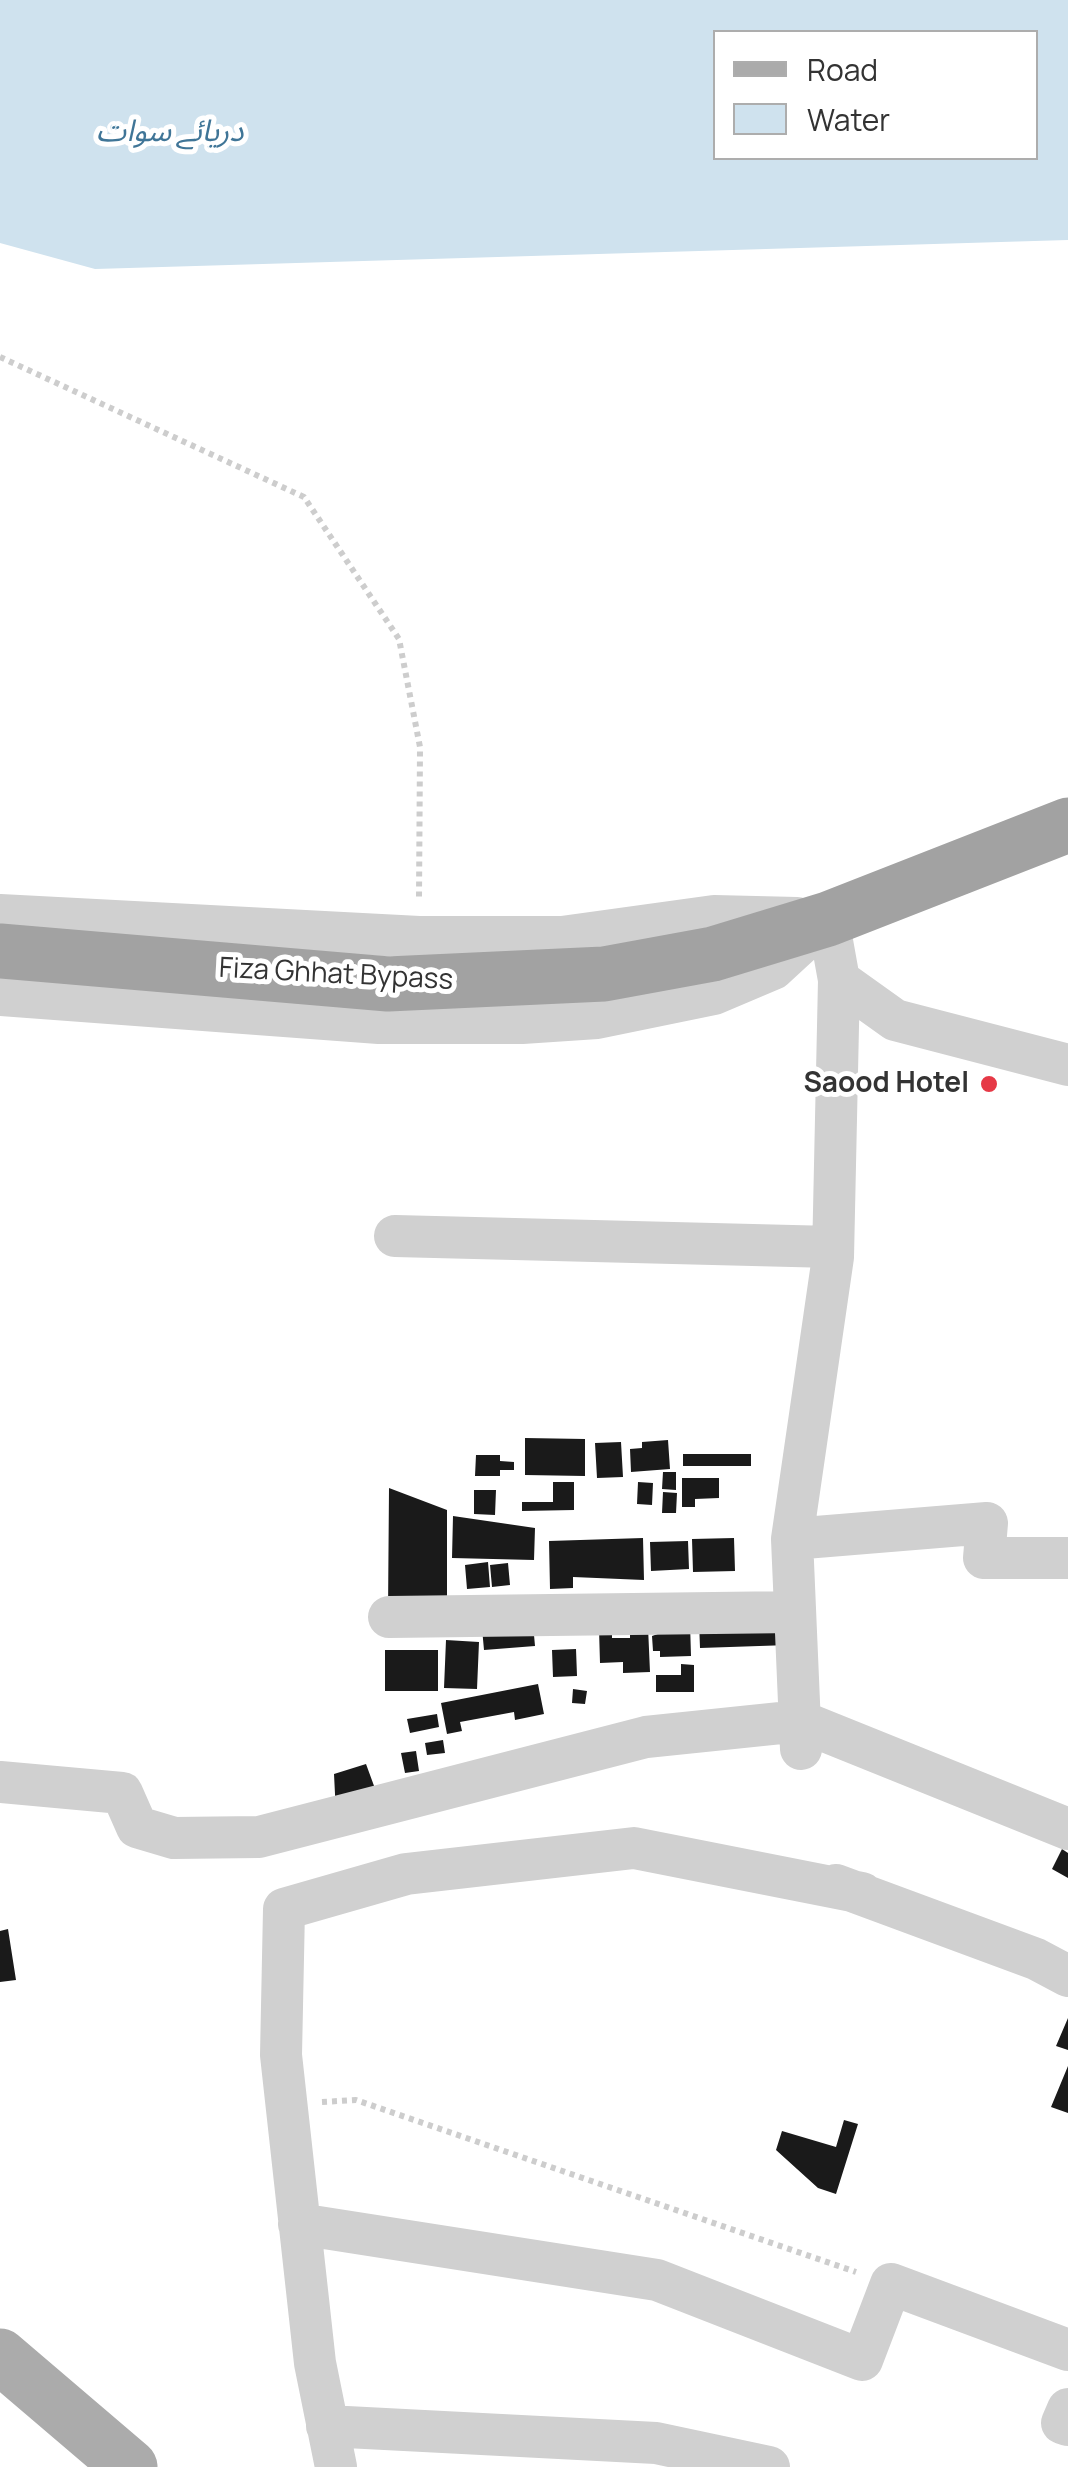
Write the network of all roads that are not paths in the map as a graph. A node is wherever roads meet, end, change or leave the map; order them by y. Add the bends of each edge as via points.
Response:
1 (1068, 825) edge
2 (0, 915) edge
3 (828, 918) junction
4 (0, 951) edge
5 (839, 980) junction
6 (0, 995) edge
7 (1068, 1066) edge
8 (396, 1236) dead end
9 (832, 1247) junction
10 (792, 1540) junction
11 (1068, 1558) edge
12 (795, 1612) junction
13 (389, 1617) dead end
14 (800, 1736) junction
15 (0, 1782) edge
16 (1068, 1829) edge
17 (1068, 1976) edge
18 (299, 2224) junction
19 (1068, 2350) edge
20 (0, 2356) edge
21 (1068, 2409) edge
22 (1068, 2425) edge
23 (332, 2446) edge
24 (110, 2461) edge
25 (769, 2467) edge

1 - 3 highway, Fiza Ghhat Bypass
2 - 3 street via 419,937 562,936 714,916
3 - 4 highway, Fiza Ghhat Bypass via 713,954 604,974 388,984
3 - 5 street
3 - 6 street via 773,970 714,994 597,1018 379,1022
5 - 7 street via 895,1020
5 - 9 street
8 - 9 street
9 - 10 street
10 - 11 street via 988,1523 984,1558
10 - 12 street
12 - 13 street
12 - 14 street
14 - 15 street via 646,1738 259,1837 174,1838 136,1827 122,1794
14 - 16 street
17 - 18 street via 849,1889 634,1848 406,1874 284,1909 280,2055
18 - 19 street via 657,2280 862,2360 891,2284
18 - 23 street
20 - 24 main road
21 - 22 street via 1062,2424
23 - 25 street via 656,2443

